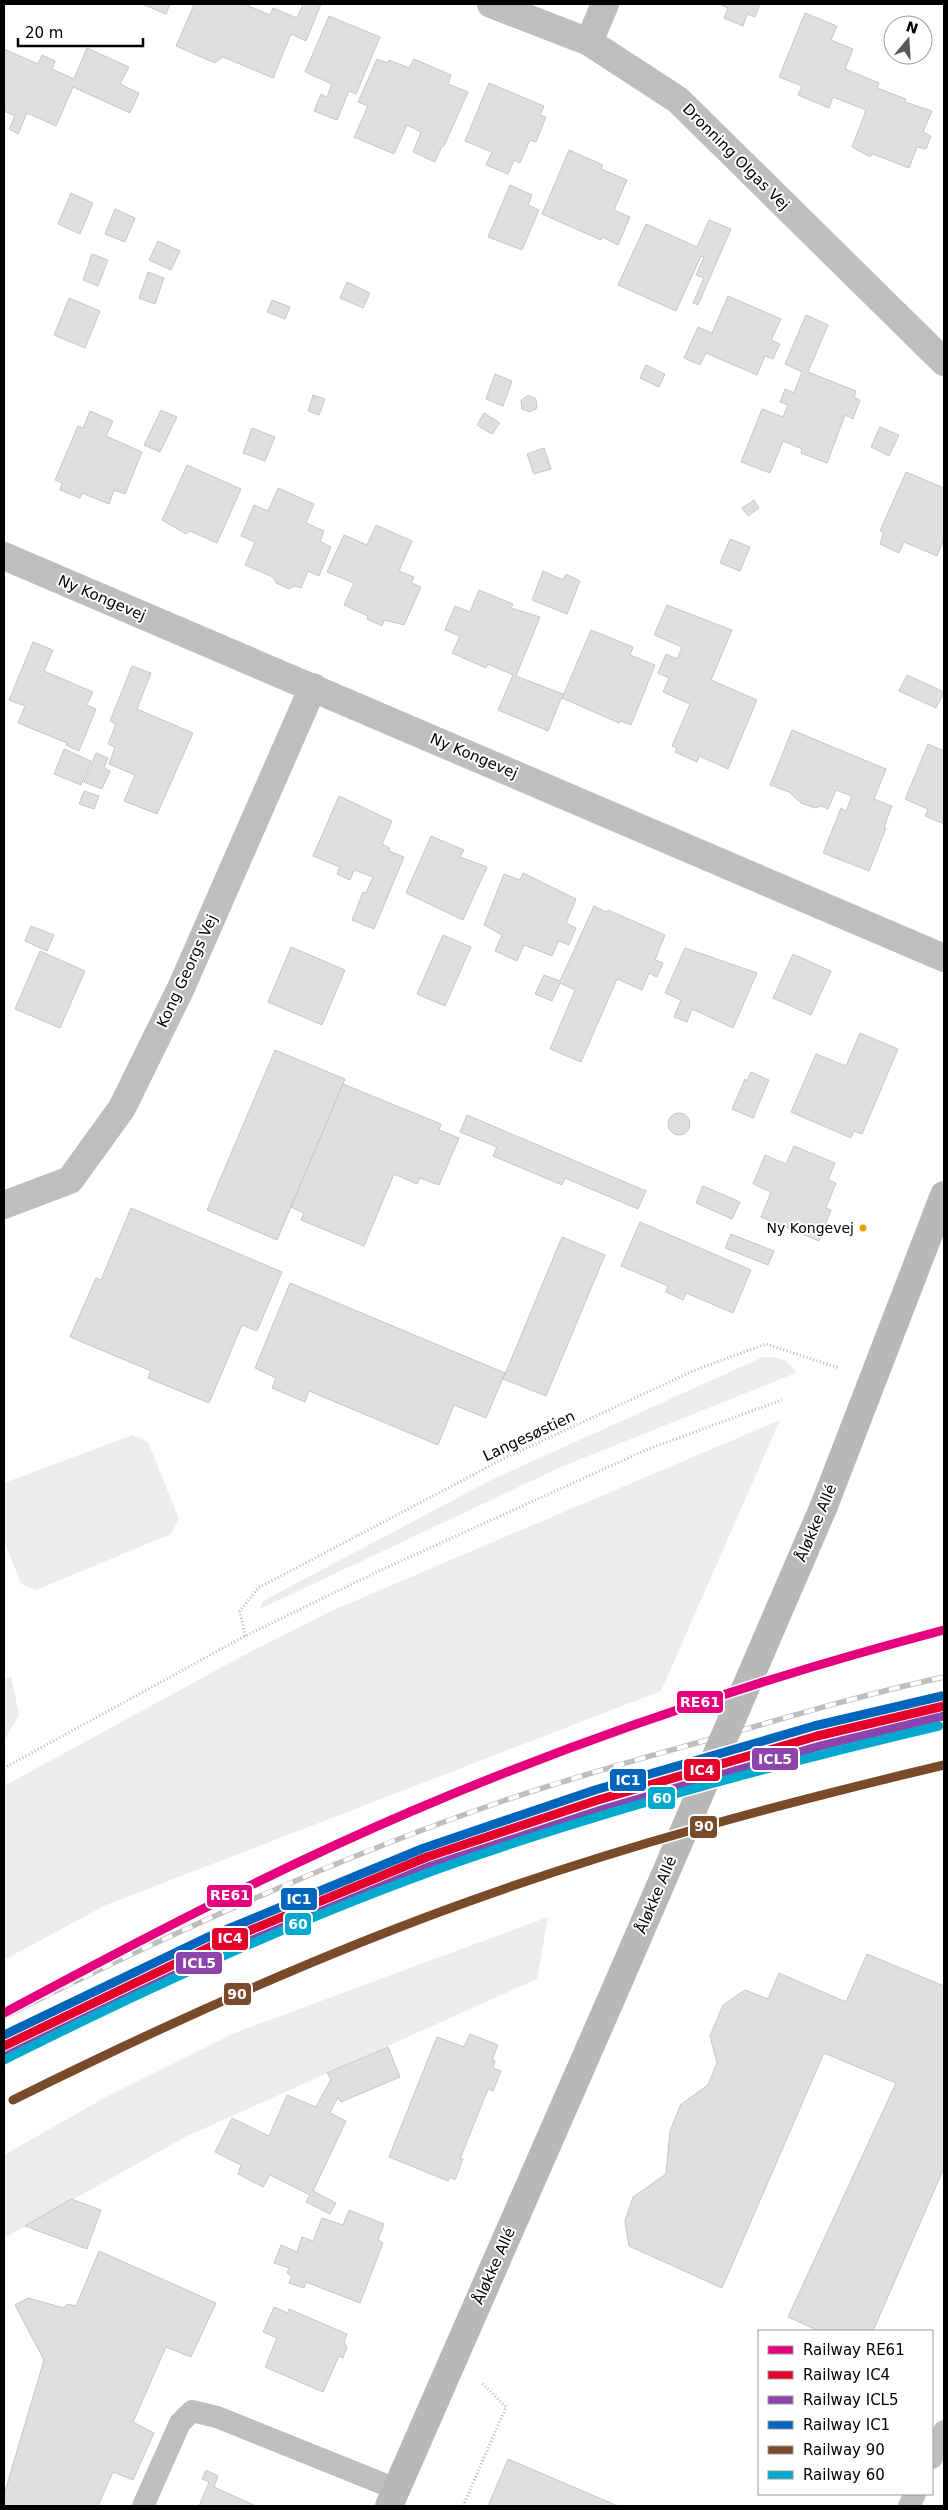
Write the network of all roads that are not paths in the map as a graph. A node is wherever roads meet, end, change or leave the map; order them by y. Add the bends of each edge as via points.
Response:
1 (491, 4) edge
2 (605, 4) edge
3 (589, 42) junction
4 (944, 362) edge
5 (4, 556) edge
6 (312, 687) junction
7 (944, 958) edge
8 (944, 1195) edge
9 (4, 1205) edge
10 (944, 2431) edge
11 (933, 2456) edge
12 (393, 2498) edge
13 (143, 2506) edge

1 - 3 street, Dronning Olgas Vej
2 - 3 street
3 - 4 street, Dronning Olgas Vej via 678,100
5 - 6 street, Ny Kongevej
6 - 7 street, Ny Kongevej
6 - 9 street, Kong Georgs Vej via 181,988 122,1108 70,1180
8 - 12 main road, Åløkke Allé, bridge via 824,1506
10 - 11 lane
12 - 13 lane via 217,2417 192,2411 180,2424

